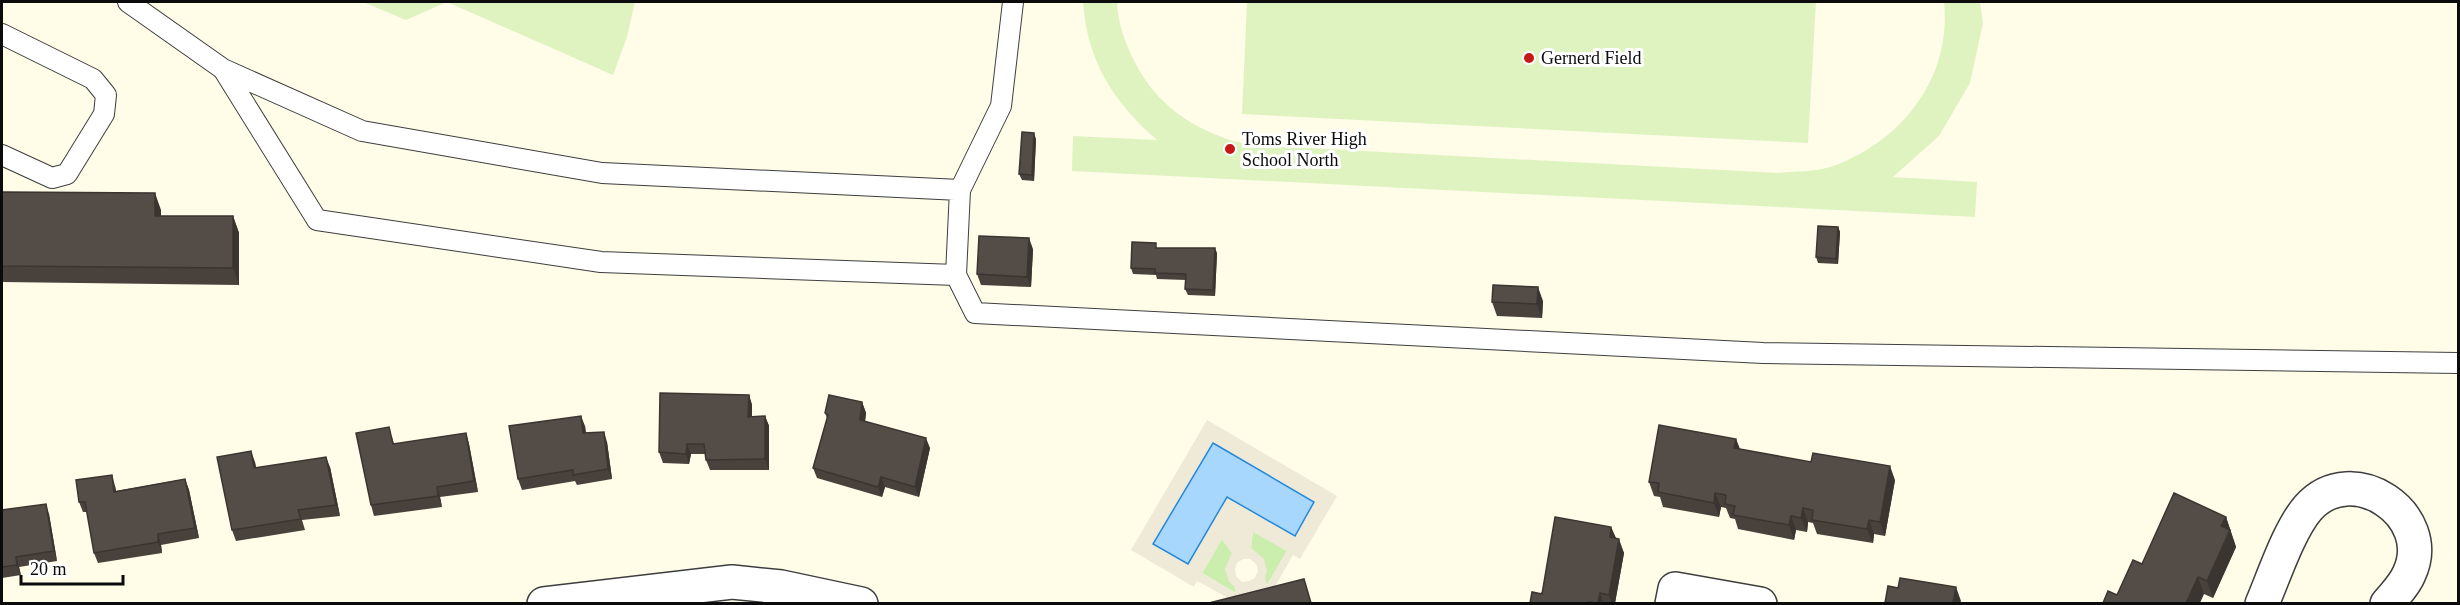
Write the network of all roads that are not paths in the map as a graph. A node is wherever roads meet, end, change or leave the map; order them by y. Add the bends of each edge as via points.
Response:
1 (1013, 2) edge
2 (136, 3) edge
3 (2, 34) edge
4 (223, 69) junction
5 (2, 155) edge
6 (960, 190) junction
7 (956, 275) junction
8 (2458, 363) edge
9 (544, 603) edge
10 (861, 603) edge
11 (1672, 603) edge
12 (1760, 603) edge
13 (2262, 603) edge
14 (2387, 603) edge

1 - 6 lane via 1001,106
2 - 4 lane
3 - 5 lane via 93,79 106,95 104,114 67,174 52,178
4 - 6 lane via 362,131 602,173
4 - 7 lane via 317,220 601,262
6 - 7 lane
7 - 8 lane via 975,314 1763,353
9 - 10 street via 732,582
11 - 12 street via 1675,589
13 - 14 street via 2300,519 2310,506 2339,490 2356,489 2387,499 2404,517 2414,540 2410,572 2403,587

